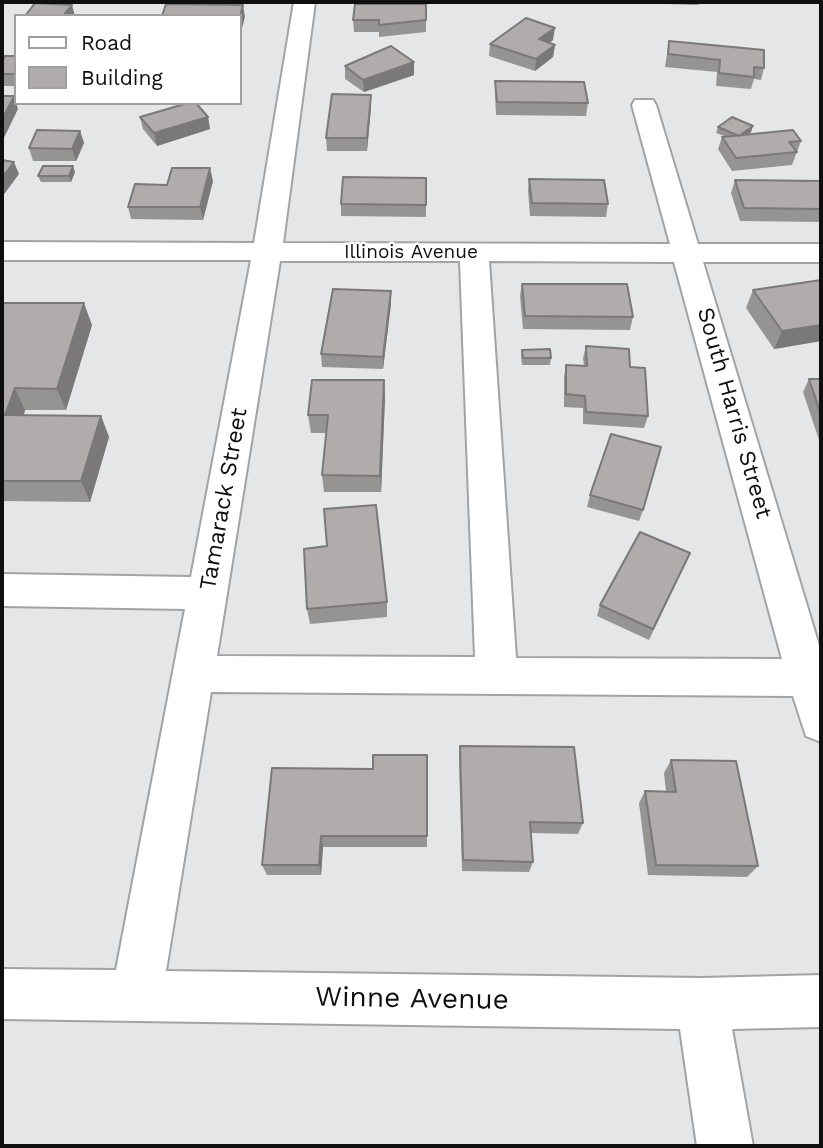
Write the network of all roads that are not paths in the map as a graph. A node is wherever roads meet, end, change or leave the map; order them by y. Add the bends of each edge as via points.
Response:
1 (304, 2) edge
2 (644, 105) dead end
3 (2, 251) edge
4 (267, 252) junction
5 (474, 252) junction
6 (689, 253) junction
7 (821, 253) edge
8 (2, 590) edge
9 (207, 593) junction
10 (193, 674) junction
11 (496, 675) junction
12 (815, 678) edge
13 (821, 722) edge
14 (2, 994) edge
15 (137, 994) junction
16 (821, 1001) edge
17 (702, 1004) junction
18 (725, 1146) edge

1 - 4 street, Tamarack Street
2 - 6 street, South Harris Street
3 - 4 street, Illinois Avenue
4 - 5 street, Illinois Avenue
4 - 9 street, Tamarack Street
5 - 6 street, Illinois Avenue
5 - 11 street
6 - 7 street, Illinois Avenue
6 - 12 street, South Harris Street
8 - 9 street
9 - 10 street, Tamarack Street
10 - 11 street
10 - 15 street, Tamarack Street
11 - 12 street
12 - 13 street, South Harris Street
14 - 15 street, Winne Avenue
15 - 17 street, Winne Avenue
16 - 17 street, Winne Avenue
17 - 18 street

